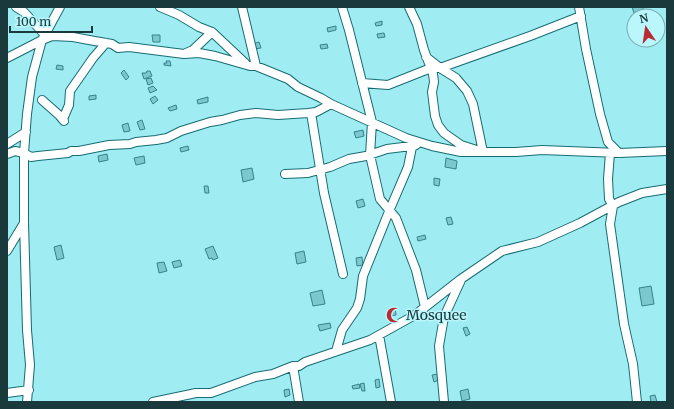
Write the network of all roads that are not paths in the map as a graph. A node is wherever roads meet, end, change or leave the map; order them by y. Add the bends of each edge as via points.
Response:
1 (16, 7) edge
2 (60, 7) edge
3 (160, 7) edge
4 (242, 7) edge
5 (342, 7) edge
6 (408, 7) edge
7 (580, 7) edge
8 (581, 16) junction
9 (212, 32) junction
10 (43, 37) junction
11 (106, 43) junction
12 (184, 54) junction
13 (426, 57) junction
14 (7, 58) edge
15 (253, 66) junction
16 (431, 68) junction
17 (440, 68) junction
18 (362, 83) junction
19 (42, 100) dead end
20 (331, 104) junction
21 (311, 113) junction
22 (372, 122) junction
23 (26, 132) junction
24 (8, 142) edge
25 (420, 142) junction
26 (412, 148) junction
27 (667, 151) edge
28 (11, 152) edge
29 (483, 152) junction
30 (24, 153) junction
31 (610, 153) junction
32 (619, 153) junction
33 (370, 155) junction
34 (320, 170) junction
35 (285, 174) dead end
36 (667, 189) edge
37 (612, 206) junction
38 (390, 209) junction
39 (24, 223) junction
40 (7, 251) edge
41 (343, 274) dead end
42 (461, 279) junction
43 (425, 307) junction
44 (378, 335) junction
45 (336, 351) junction
46 (293, 366) junction
47 (29, 390) junction
48 (7, 393) edge
49 (28, 402) edge
50 (153, 402) edge
51 (299, 402) edge
52 (391, 402) edge
53 (444, 402) edge
54 (637, 402) edge

1 - 10 street via 24,12
2 - 10 street
3 - 9 street
4 - 15 street
5 - 18 street
6 - 13 street via 417,24
7 - 8 street
8 - 17 street
8 - 32 street via 600,114 608,142
9 - 12 street via 193,50
9 - 15 street via 240,59
10 - 11 street via 73,37
10 - 14 street
10 - 23 street via 32,77
11 - 12 street via 118,48
11 - 19 street via 70,90 64,120
12 - 15 street via 199,53
13 - 16 street
13 - 17 street
15 - 20 street via 288,79
16 - 17 street
16 - 18 street via 388,85
16 - 29 street via 438,125 461,144
17 - 29 street via 456,78 467,91
18 - 22 street
20 - 21 street
20 - 22 street
21 - 30 street via 240,115 210,122 168,138 108,145 49,156 31,156
21 - 34 street
22 - 25 street
22 - 33 street
23 - 24 street
23 - 30 street
24 - 28 street
25 - 26 street
25 - 29 street via 461,152
26 - 33 street via 387,149
26 - 38 street via 408,168
27 - 32 street
28 - 30 street
29 - 31 street via 542,150
30 - 39 street
31 - 32 street
31 - 37 street via 608,179
33 - 34 street via 349,159
33 - 38 street via 380,199
34 - 35 street
34 - 41 street
36 - 37 street via 642,193
37 - 42 street via 538,242 502,251
37 - 54 street via 610,224
38 - 43 street via 416,270
38 - 45 street via 363,276 359,303 342,330
39 - 40 street
39 - 47 street
42 - 43 street
42 - 53 street via 444,317 439,346
43 - 44 street
44 - 45 street
44 - 52 street
45 - 46 street
46 - 50 street via 211,393 196,393
46 - 51 street
47 - 48 street
47 - 49 street

